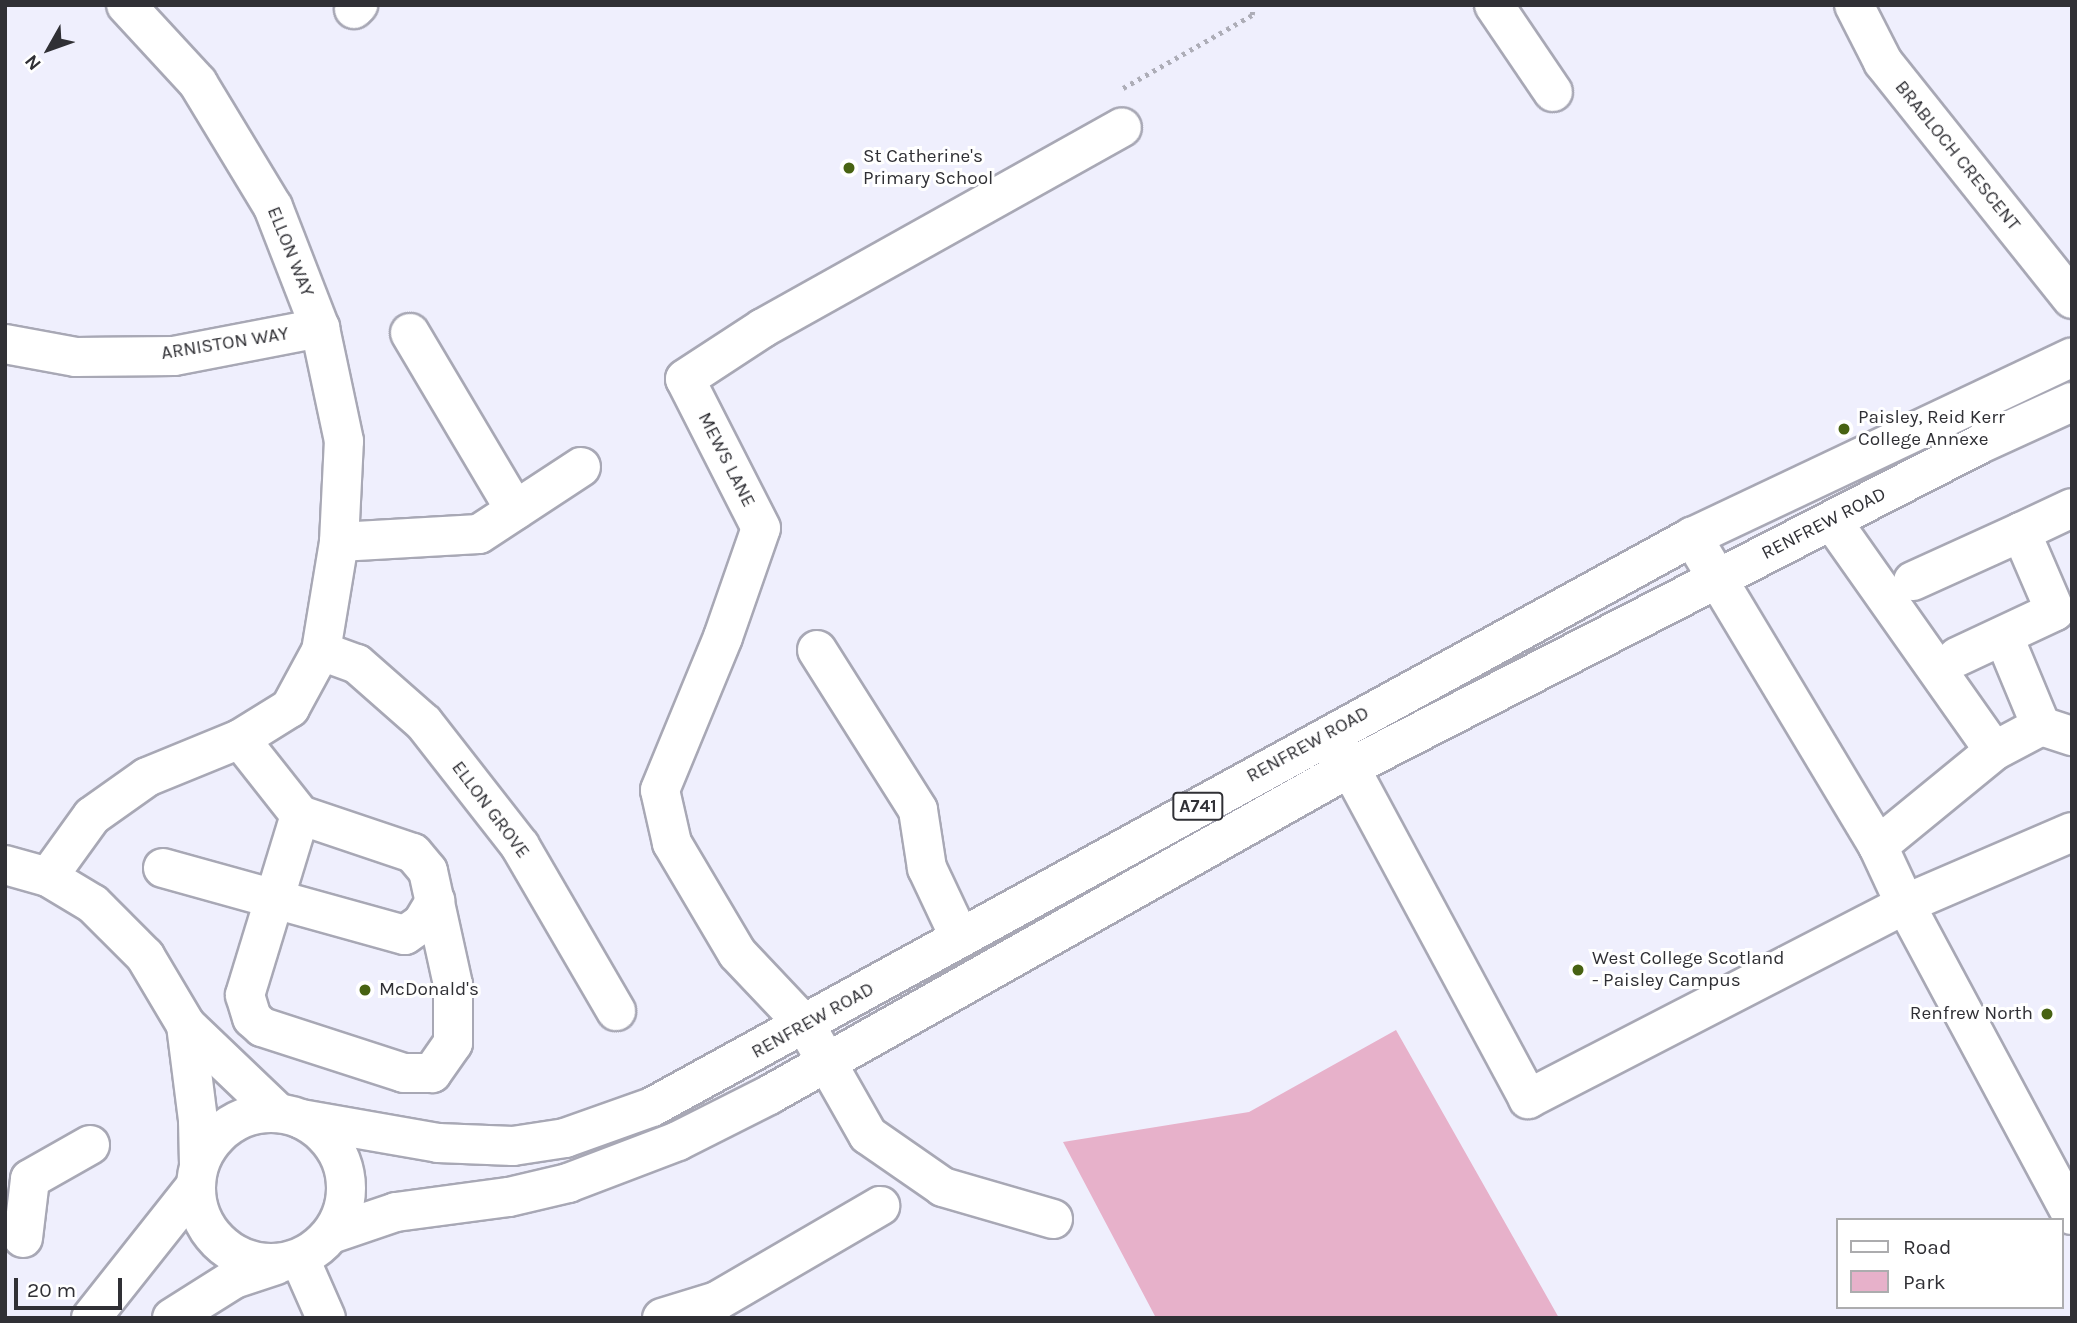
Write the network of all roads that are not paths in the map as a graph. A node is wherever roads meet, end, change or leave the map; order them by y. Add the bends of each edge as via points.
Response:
1 (126, 5) edge
2 (1494, 5) edge
3 (1854, 5) edge
4 (1553, 92) dead end
5 (1122, 127) dead end
6 (2072, 299) edge
7 (320, 328) junction
8 (410, 333) dead end
9 (5, 344) edge
10 (2072, 357) edge
11 (2072, 402) edge
12 (581, 467) dead end
13 (2072, 508) edge
14 (515, 510) junction
15 (1832, 521) junction
16 (2021, 533) junction
17 (1692, 537) junction
18 (339, 542) junction
19 (1715, 579) junction
20 (1913, 581) dead end
21 (2004, 637) junction
22 (817, 650) dead end
23 (321, 651) junction
24 (1956, 657) dead end
25 (2056, 731) edge
26 (1331, 732) junction
27 (240, 739) junction
28 (1994, 751) junction
29 (1350, 766) junction
30 (300, 816) junction
31 (2072, 832) edge
32 (1878, 846) junction
33 (5, 865) edge
34 (163, 868) dead end
35 (48, 877) junction
36 (274, 901) junction
37 (435, 901) junction
38 (1905, 904) junction
39 (960, 939) junction
40 (617, 1011) dead end
41 (186, 1025) junction
42 (806, 1026) junction
43 (825, 1063) junction
44 (289, 1116) junction
45 (90, 1145) dead end
46 (18, 1171) edge
47 (196, 1176) junction
48 (880, 1206) dead end
49 (2072, 1215) edge
50 (1053, 1219) dead end
51 (331, 1234) junction
52 (23, 1238) dead end
53 (288, 1262) junction
54 (91, 1318) edge
55 (172, 1318) edge
56 (326, 1318) edge
57 (662, 1318) edge

1 - 7 street, ELLON WAY via 198,83 273,207
2 - 4 street
3 - 6 street, BRABLOCH CRESCENT via 1883,62
5 - 42 street, MEWS LANE via 763,328 685,379 761,528 723,637 660,790 671,843 737,953
7 - 9 street, ARNISTON WAY via 174,356 75,356
7 - 18 street, ELLON WAY via 344,442
8 - 14 street
10 - 17 street, RENFREW ROAD / A741
11 - 15 street, RENFREW ROAD / A741
12 - 14 street
13 - 16 street
14 - 18 street via 479,534
15 - 19 street, RENFREW ROAD / A741
15 - 28 street
16 - 20 street
16 - 21 street via 2054,611
17 - 19 street
17 - 26 street, RENFREW ROAD / A741
18 - 23 street, ELLON WAY
19 - 29 street, RENFREW ROAD / A741
19 - 32 street
21 - 24 street
21 - 25 street
22 - 39 street via 918,810 927,868
23 - 27 street, ELLON WAY via 290,708
23 - 40 street, ELLON GROVE via 357,664 425,723 520,846
25 - 28 street
26 - 29 street
26 - 39 street, RENFREW ROAD / A741
27 - 30 street
27 - 35 street, ELLON WAY via 146,777 92,816
28 - 32 street
29 - 38 street via 1528,1099
29 - 43 street, RENFREW ROAD / A741
30 - 36 street
30 - 37 street via 413,853 428,871
31 - 38 street
32 - 38 street
33 - 35 street
34 - 36 street
35 - 41 street via 93,905 145,956
36 - 37 street via 405,934 422,923
36 - 37 street via 244,995 252,1018 262,1027 404,1073 432,1073 453,1043 453,985
38 - 49 street
39 - 42 street, RENFREW ROAD / A741
41 - 44 street
41 - 47 street via 198,1120
42 - 43 street, MEWS LANE
42 - 44 street, RENFREW ROAD / A741 via 652,1107 548,1141 513,1146 438,1143
43 - 50 street, MEWS LANE via 868,1135 943,1187
43 - 51 street, RENFREW ROAD / A741 via 678,1141 614,1169 509,1197 387,1214
44 - 47 street via 252,1114 229,1125 210,1142
44 - 51 street via 330,1143 346,1177 345,1202
45 - 46 street
46 - 52 street
47 - 53 street via 199,1213 219,1243 251,1262
47 - 54 street
48 - 57 street via 717,1301
51 - 53 street
53 - 55 street via 234,1279
53 - 56 street

